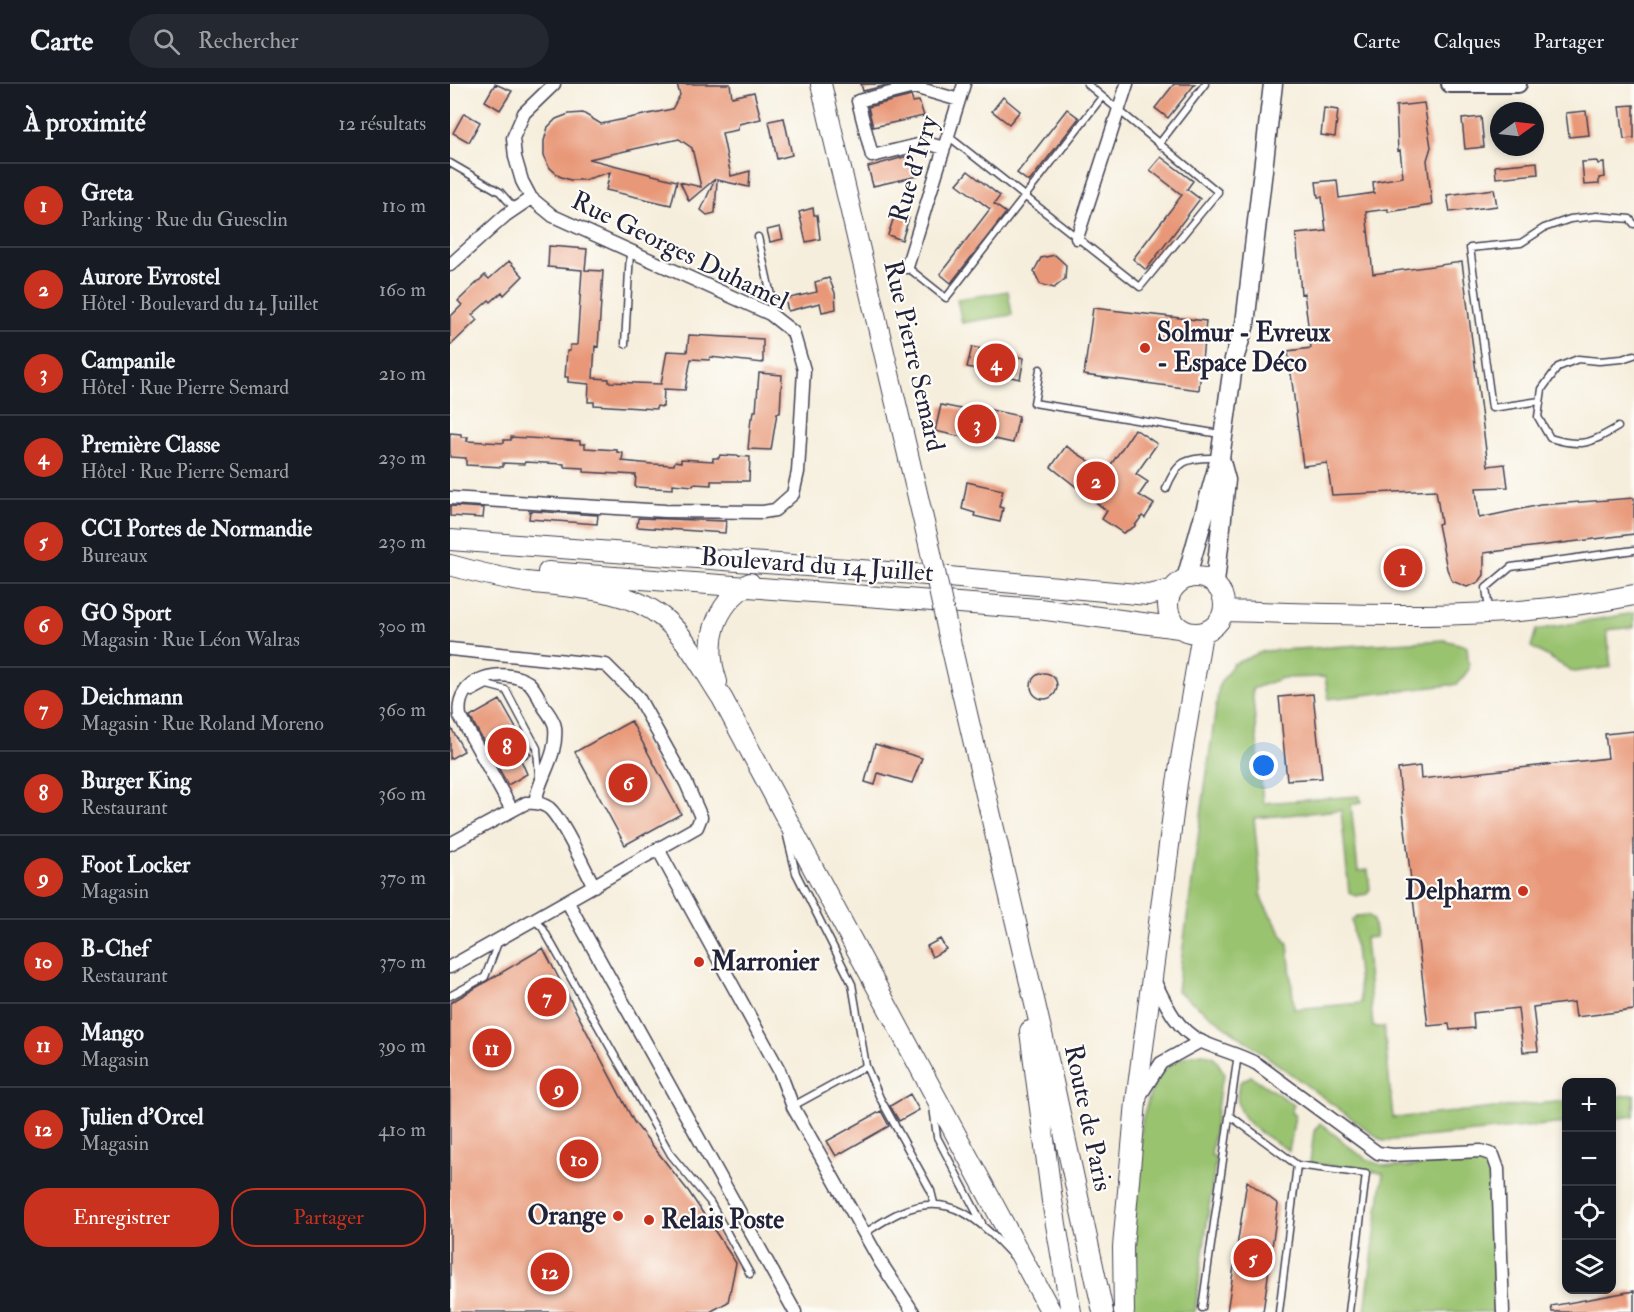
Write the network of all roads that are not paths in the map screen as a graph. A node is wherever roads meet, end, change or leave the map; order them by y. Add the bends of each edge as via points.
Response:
1 (554, 84) edge
2 (821, 84) edge
3 (964, 84) edge
4 (1088, 84) edge
5 (1127, 84) edge
6 (1205, 84) edge
7 (1273, 84) edge
8 (1450, 84) edge
9 (1518, 84) edge
10 (1102, 97) junction
11 (959, 100) junction
12 (1118, 110) junction
13 (946, 142) junction
14 (1159, 144) junction
15 (450, 164) edge
16 (531, 198) junction
17 (1026, 198) junction
18 (515, 209) junction
19 (1634, 224) edge
20 (758, 237) dead end
21 (1077, 238) junction
22 (630, 252) junction
23 (450, 265) edge
24 (907, 267) joint
25 (770, 314) junction
26 (626, 344) dead end
27 (1634, 355) edge
28 (1040, 369) dead end
29 (1540, 401) junction
30 (1618, 427) dead end
31 (1224, 435) junction
32 (1220, 458) junction
33 (1166, 489) dead end
34 (450, 498) edge
35 (450, 540) edge
36 (1634, 550) edge
37 (450, 565) edge
38 (915, 574) junction
39 (1215, 584) junction
40 (1179, 585) junction
41 (743, 588) junction
42 (1634, 595) edge
43 (1224, 611) junction
44 (1489, 613) junction
45 (1179, 628) junction
46 (1202, 633) junction
47 (950, 640) joint
48 (450, 649) edge
49 (521, 656) junction
50 (510, 675) junction
51 (722, 698) junction
52 (489, 769) junction
53 (538, 788) junction
54 (535, 802) junction
55 (780, 805) junction
56 (512, 810) junction
57 (450, 844) edge
58 (658, 849) junction
59 (594, 886) junction
60 (567, 901) junction
61 (534, 920) junction
62 (1018, 936) junction
63 (499, 940) junction
64 (450, 967) edge
65 (1154, 978) junction
66 (450, 996) edge
67 (1200, 1041) junction
68 (1238, 1053) junction
69 (866, 1066) junction
70 (931, 1088) junction
71 (1136, 1102) junction
72 (793, 1107) junction
73 (1229, 1115) junction
74 (1298, 1165) junction
75 (933, 1203) junction
76 (983, 1224) junction
77 (864, 1234) junction
78 (750, 1274) dead end
79 (1032, 1278) junction
80 (1202, 1308) dead end
81 (793, 1311) edge
82 (913, 1312) edge
83 (1051, 1312) edge
84 (1071, 1312) edge
85 (1103, 1312) edge
86 (1124, 1312) edge
87 (1279, 1312) edge
88 (1349, 1312) edge
89 (1503, 1312) edge

1 - 16 street via 524,113 513,138 515,157
2 - 47 main road, Rue Pierre Semard, bridge
3 - 11 street, Rue d'Ivry
4 - 10 lane
5 - 12 street
6 - 14 lane
7 - 31 main road via 1245,324 1234,358
8 - 9 street
10 - 12 lane
10 - 17 lane
11 - 13 street, Rue d'Ivry
11 - 13 street via 914,87 858,101 872,156
12 - 14 lane
12 - 21 street
13 - 17 lane
13 - 24 street, Rue d'Ivry
14 - 21 lane via 1218,192 1140,287
15 - 18 lane via 500,192
16 - 18 street
16 - 22 street, Rue Georges Duhamel via 553,216
17 - 21 lane
17 - 24 lane via 946,298
18 - 23 street
19 - 29 lane via 1629,219 1598,216 1570,219 1544,228 1521,243 1470,248 1492,408
20 - 25 lane via 772,300
22 - 25 street, Rue Georges Duhamel
22 - 26 lane
25 - 34 street, Rue Georges Duhamel via 793,332 804,370 798,472 793,494 775,510 665,511
27 - 29 lane via 1599,361 1578,358 1558,367 1542,389
28 - 31 lane via 1034,403
29 - 30 lane via 1538,417 1550,438 1591,444
31 - 32 main road
32 - 33 lane via 1189,459 1178,466
32 - 39 main road via 1226,480
32 - 40 main road
35 - 38 main road, Boulevard du 14 Juillet
36 - 44 lane via 1511,567 1486,588
37 - 41 main road, Boulevard du 14 Juillet
37 - 51 main road via 483,574 604,592 646,607 678,634
38 - 40 main road, Boulevard du 14 Juillet via 1148,595
38 - 41 main road via 882,582 767,576
39 - 40 main road via 1201,577
39 - 43 main road via 1223,596
40 - 45 main road via 1169,598 1169,614
41 - 45 main road, Boulevard du 14 Juillet via 1039,609
41 - 51 main road via 728,600 716,619 710,640
42 - 44 main road
43 - 44 main road via 1418,616
43 - 46 main road via 1217,625
45 - 46 main road
46 - 65 main road via 1178,783
47 - 62 main road, Route de Paris
48 - 49 street
49 - 50 street
49 - 58 street via 606,664 638,697 700,810 700,823
50 - 52 street via 475,681 461,694 458,704 460,716
50 - 53 street via 531,684 555,724 555,753
51 - 55 main road
52 - 53 lane via 487,756 462,706 476,689 497,686 506,690 537,748
52 - 56 street
53 - 54 street
54 - 56 street
54 - 59 street via 551,811
55 - 69 lane via 796,873 852,984
55 - 70 main road
56 - 57 street
58 - 59 street
58 - 72 street via 779,1070
59 - 60 street
60 - 61 street
60 - 81 street
61 - 63 street
61 - 78 lane via 542,927 671,1155 710,1202
62 - 84 main road, Route de Paris via 1052,1202
62 - 85 main road, Route de Paris
63 - 64 street
63 - 66 lane via 484,977
65 - 67 street via 1170,1013
65 - 71 main road
67 - 68 street
67 - 71 street via 1161,1063
68 - 73 lane
68 - 89 street via 1378,1153 1481,1151 1493,1155 1498,1169
69 - 72 lane
69 - 75 lane via 931,1191
70 - 76 lane via 937,1137
70 - 79 main road
71 - 86 main road via 1123,1247
72 - 77 street
73 - 74 lane
73 - 80 lane
74 - 87 lane
74 - 88 lane via 1366,1174
75 - 76 lane via 953,1207
75 - 77 lane via 901,1212
76 - 79 lane
77 - 82 street
79 - 83 main road

